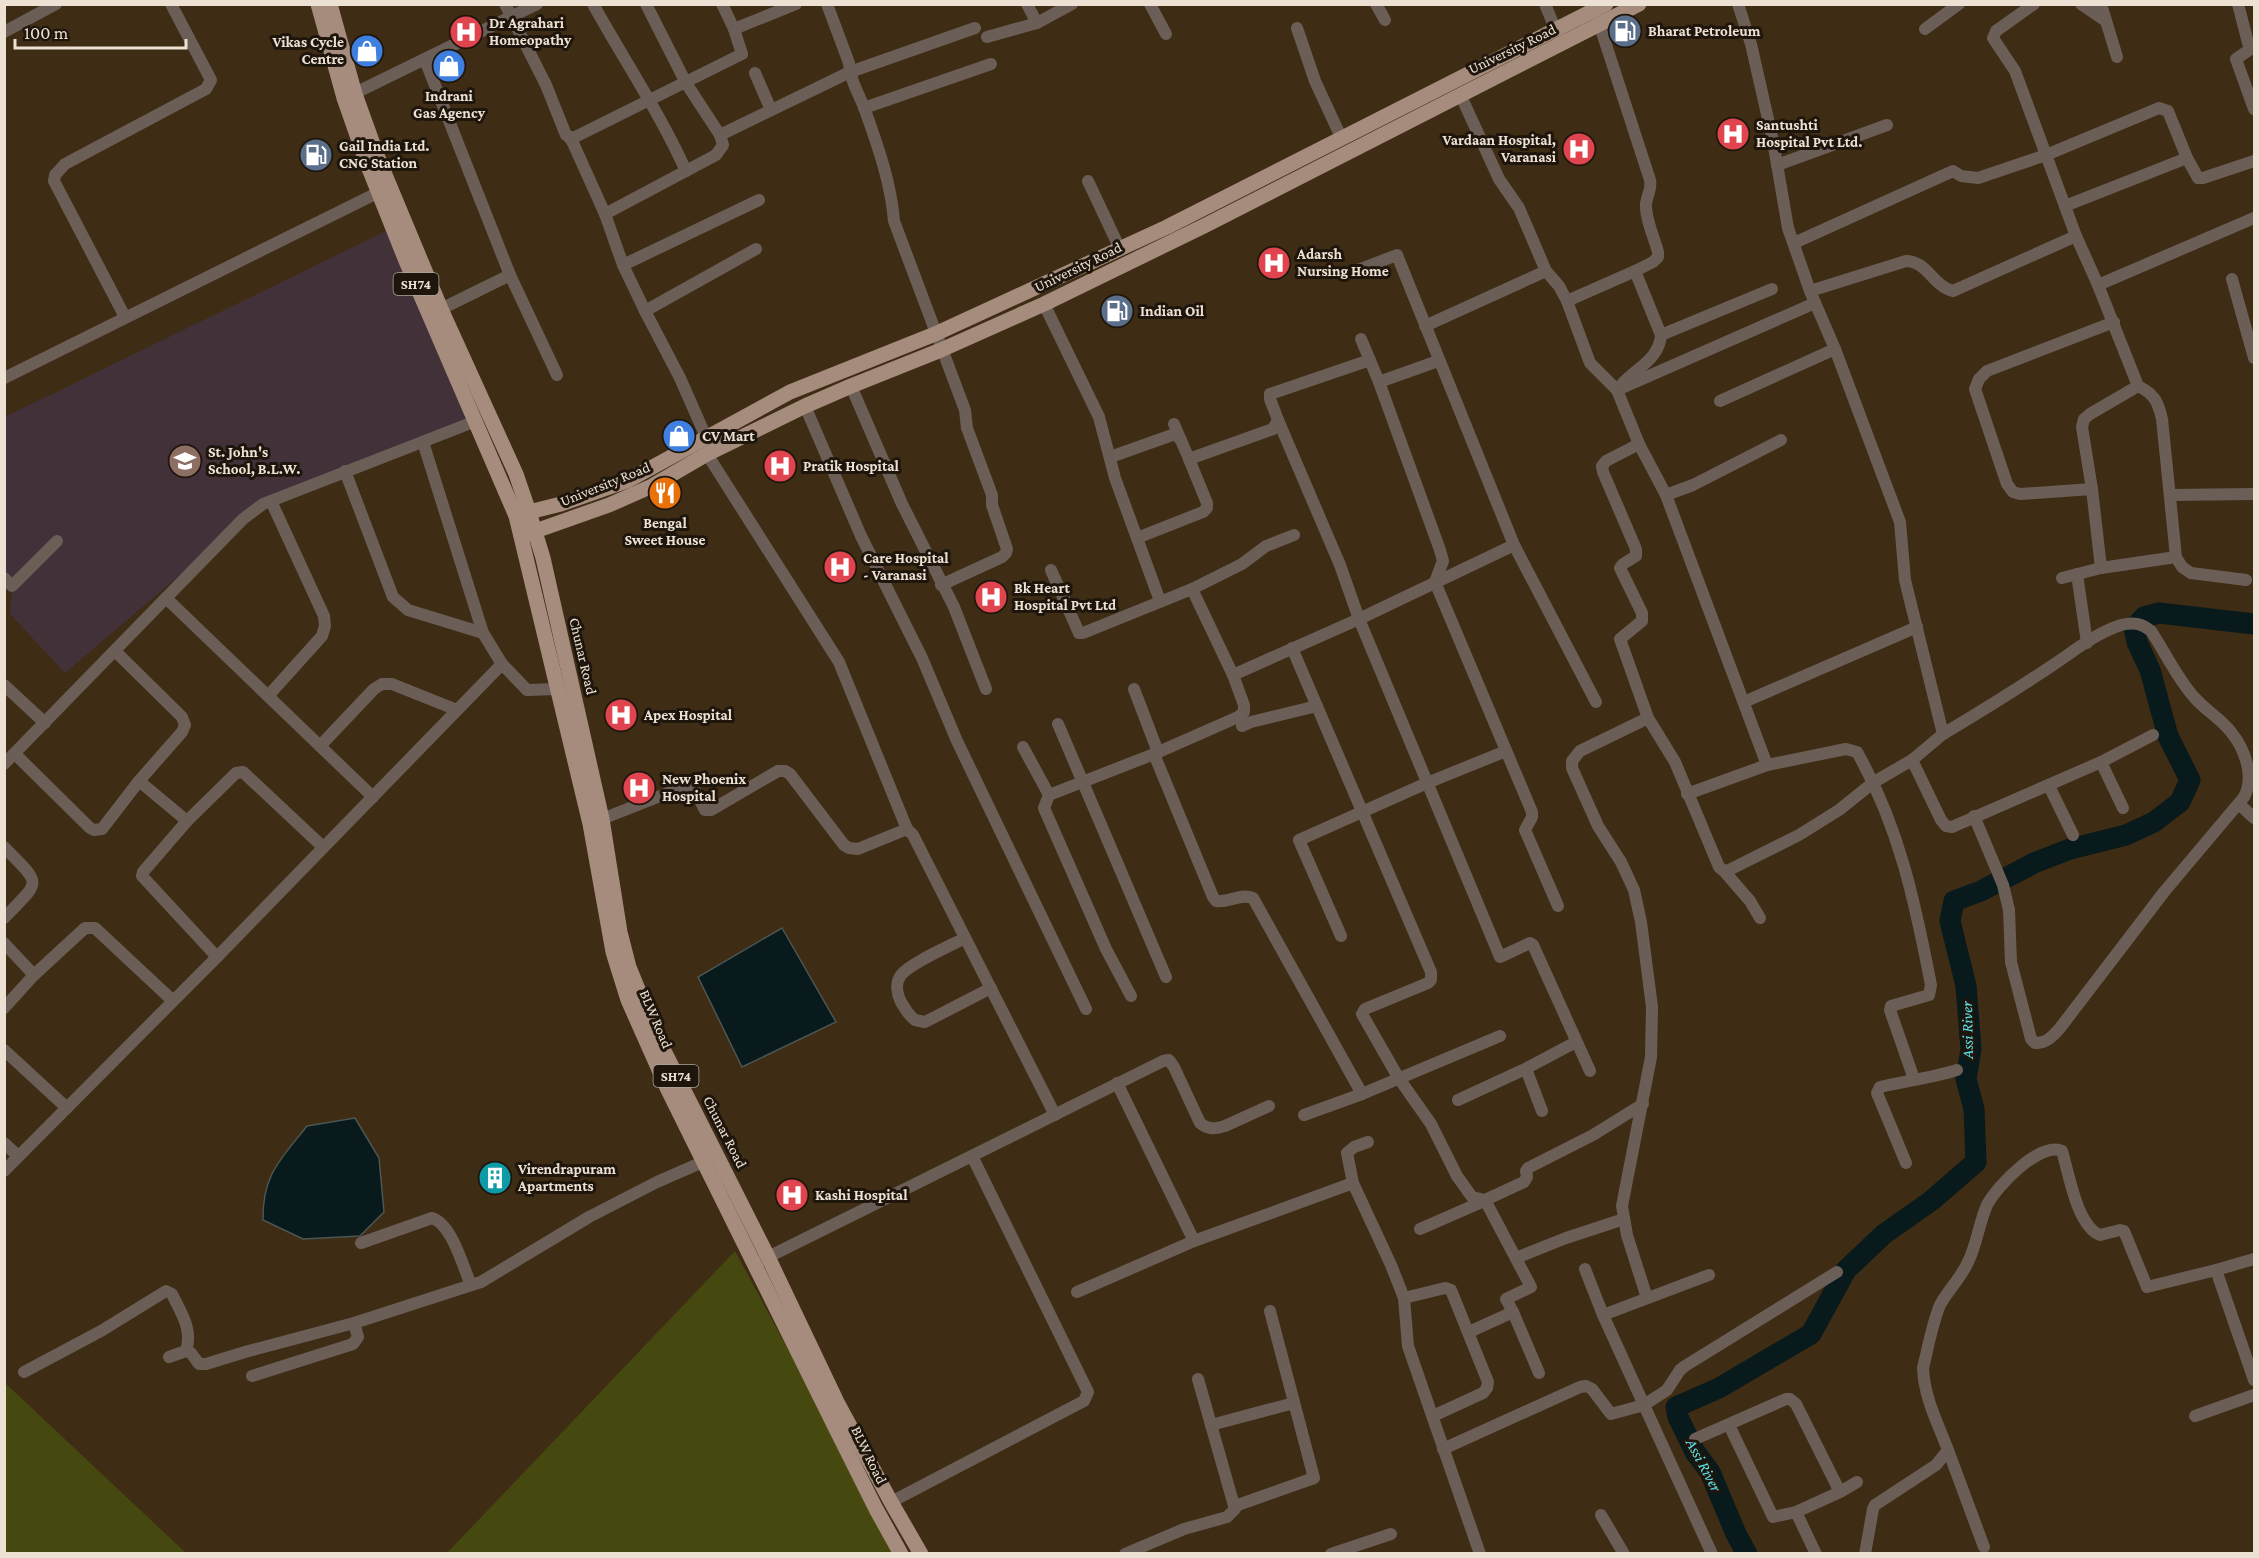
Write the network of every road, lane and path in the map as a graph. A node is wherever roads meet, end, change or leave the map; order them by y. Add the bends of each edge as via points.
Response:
1 (56, 4) edge
2 (171, 4) edge
3 (318, 4) edge
4 (330, 4) edge
5 (505, 4) edge
6 (537, 4) edge
7 (593, 4) edge
8 (646, 4) edge
9 (722, 4) edge
10 (796, 4) edge
11 (827, 4) edge
12 (1027, 4) edge
13 (1072, 4) edge
14 (1150, 4) edge
15 (1376, 4) edge
16 (1545, 4) edge
17 (1640, 4) edge
18 (1738, 4) edge
19 (1959, 4) edge
20 (2034, 4) edge
21 (2081, 4) edge
22 (2101, 4) edge
23 (2238, 4) edge
24 (1600, 7) edge
25 (510, 17) junction
26 (1385, 20) dead end
27 (2106, 21) junction
28 (1037, 23) junction
29 (1600, 26) junction
30 (975, 28) dead end
31 (1297, 28) dead end
32 (734, 29) junction
33 (1925, 29) dead end
34 (1556, 30) junction
35 (4, 32) edge
36 (1166, 34) dead end
37 (987, 38) dead end
38 (1561, 45) junction
39 (2254, 49) edge
40 (2117, 57) dead end
41 (425, 60) junction
42 (991, 64) dead end
43 (849, 72) junction
44 (755, 73) dead end
45 (686, 83) junction
46 (1460, 94) junction
47 (350, 96) junction
48 (650, 101) junction
49 (864, 108) junction
50 (2254, 109) edge
51 (771, 110) junction
52 (1887, 125) dead end
53 (720, 135) junction
54 (1341, 137) junction
55 (569, 138) junction
56 (2046, 155) junction
57 (2187, 158) junction
58 (2254, 161) edge
59 (1777, 165) junction
60 (686, 171) junction
61 (1088, 181) dead end
62 (384, 189) junction
63 (759, 200) dead end
64 (2065, 206) junction
65 (605, 214) junction
66 (2254, 218) edge
67 (2076, 236) junction
68 (1794, 243) junction
69 (756, 249) dead end
70 (1120, 249) junction
71 (623, 265) junction
72 (1086, 265) junction
73 (1546, 271) junction
74 (1635, 271) junction
75 (1350, 273) dead end
76 (510, 275) junction
77 (2232, 279) dead end
78 (1093, 280) junction
79 (2098, 285) junction
80 (1772, 289) dead end
81 (1810, 291) junction
82 (1567, 302) junction
83 (1815, 303) junction
84 (1044, 304) junction
85 (441, 309) junction
86 (645, 311) junction
87 (125, 317) junction
88 (2114, 322) junction
89 (1425, 326) junction
90 (936, 334) junction
91 (1661, 334) junction
92 (1361, 339) dead end
93 (1835, 349) junction
94 (941, 350) junction
95 (2254, 354) edge
96 (1370, 360) junction
97 (1438, 361) junction
98 (557, 375) dead end
99 (4, 378) edge
100 (1379, 382) junction
101 (851, 386) junction
102 (2138, 386) junction
103 (1617, 390) junction
104 (1720, 401) dead end
105 (805, 406) junction
106 (1278, 420) junction
107 (476, 421) junction
108 (1174, 424) dead end
109 (706, 437) junction
110 (1181, 440) junction
111 (1781, 440) dead end
112 (423, 442) junction
113 (1640, 444) junction
114 (707, 454) junction
115 (1116, 455) dead end
116 (1189, 459) junction
117 (345, 471) junction
118 (2092, 489) junction
119 (2254, 494) edge
120 (1666, 495) junction
121 (2170, 495) junction
122 (272, 501) junction
123 (561, 504) junction
124 (522, 514) junction
125 (564, 521) junction
126 (528, 534) junction
127 (1294, 535) dead end
128 (1137, 538) junction
129 (57, 541) dead end
130 (1514, 545) junction
131 (2176, 557) junction
132 (535, 558) junction
133 (2101, 568) junction
134 (1051, 570) dead end
135 (2077, 574) junction
136 (4, 578) edge
137 (2062, 578) dead end
138 (2246, 580) dead end
139 (1435, 582) junction
140 (941, 585) junction
141 (1192, 589) junction
142 (166, 598) junction
143 (1160, 601) junction
144 (1359, 619) junction
145 (1917, 627) junction
146 (483, 633) junction
147 (2087, 643) junction
148 (1292, 648) junction
149 (115, 651) junction
150 (502, 664) junction
151 (1233, 675) junction
152 (4, 685) edge
153 (558, 689) junction
154 (986, 689) dead end
155 (1134, 689) dead end
156 (268, 696) junction
157 (1596, 702) dead end
158 (1744, 702) junction
159 (1317, 706) junction
160 (457, 710) junction
161 (1648, 718) junction
162 (45, 723) junction
163 (1058, 724) dead end
164 (1242, 726) dead end
165 (1943, 734) junction
166 (2154, 735) dead end
167 (320, 746) junction
168 (1023, 747) dead end
169 (1506, 751) junction
170 (1156, 753) junction
171 (15, 754) junction
172 (1912, 760) junction
173 (2101, 762) junction
174 (4, 765) edge
175 (1767, 765) junction
176 (139, 781) junction
177 (1084, 782) junction
178 (1874, 782) junction
179 (1427, 783) junction
180 (2049, 786) junction
181 (1688, 794) junction
182 (1049, 795) junction
183 (373, 797) junction
184 (2239, 804) junction
185 (2123, 808) dead end
186 (1361, 812) junction
187 (1974, 816) junction
188 (2254, 818) edge
189 (602, 819) junction
190 (187, 821) junction
191 (907, 828) junction
192 (2073, 835) dead end
193 (4, 847) edge
194 (324, 847) junction
195 (1724, 871) junction
196 (1558, 906) dead end
197 (4, 918) edge
198 (1760, 918) dead end
199 (1341, 936) dead end
200 (965, 938) junction
201 (4, 943) edge
202 (218, 957) junction
203 (34, 975) junction
204 (1166, 977) dead end
205 (991, 988) junction
206 (1131, 996) dead end
207 (172, 1000) junction
208 (4, 1008) edge
209 (1086, 1008) dead end
210 (1500, 1036) dead end
211 (1576, 1042) junction
212 (4, 1050) edge
213 (1526, 1069) junction
214 (1957, 1070) dead end
215 (1590, 1071) dead end
216 (1398, 1077) junction
217 (1914, 1079) junction
218 (1117, 1083) junction
219 (1362, 1094) junction
220 (1458, 1100) dead end
221 (1644, 1104) junction
222 (1269, 1106) dead end
223 (67, 1108) junction
224 (1542, 1111) dead end
225 (1055, 1115) junction
226 (1304, 1115) dead end
227 (1368, 1142) dead end
228 (4, 1143) edge
229 (18, 1156) junction
230 (972, 1156) junction
231 (705, 1161) junction
232 (1906, 1163) dead end
233 (4, 1171) edge
234 (1353, 1183) junction
235 (1485, 1200) junction
236 (1624, 1219) junction
237 (1420, 1229) dead end
238 (1194, 1241) junction
239 (361, 1243) dead end
240 (1516, 1258) junction
241 (2254, 1259) edge
242 (762, 1260) junction
243 (1585, 1269) dead end
244 (2216, 1270) junction
245 (1837, 1272) dead end
246 (1709, 1275) dead end
247 (471, 1285) junction
248 (1077, 1292) dead end
249 (1404, 1298) junction
250 (1647, 1298) junction
251 (1270, 1311) dead end
252 (1512, 1312) junction
253 (1604, 1315) junction
254 (354, 1323) junction
255 (1469, 1332) junction
256 (186, 1351) junction
257 (168, 1357) dead end
258 (24, 1372) dead end
259 (1539, 1373) dead end
260 (252, 1376) dead end
261 (1198, 1379) dead end
262 (2254, 1380) edge
263 (2254, 1395) edge
264 (1294, 1403) junction
265 (1644, 1405) junction
266 (1433, 1416) junction
267 (2195, 1416) dead end
268 (1212, 1425) junction
269 (1729, 1425) junction
270 (1695, 1439) dead end
271 (1443, 1449) junction
272 (1948, 1450) junction
273 (1857, 1482) dead end
274 (1840, 1492) junction
275 (891, 1502) junction
276 (1235, 1506) junction
277 (1796, 1512) junction
278 (1601, 1515) dead end
279 (1390, 1534) dead end
280 (1984, 1548) dead end
281 (901, 1554) edge
282 (921, 1554) edge
283 (1125, 1554) edge
284 (1331, 1554) edge
285 (1480, 1554) edge
286 (1624, 1554) edge
287 (1712, 1554) edge
288 (1816, 1554) edge
289 (1865, 1554) edge

1 - 35 street
2 - 87 street via 211,80 206,89 65,165 54,181
3 - 47 main road, SH74
4 - 47 main road, SH74
5 - 25 street
6 - 25 street
7 - 48 street
8 - 45 street
9 - 32 street
10 - 32 street
11 - 43 street
12 - 28 street
13 - 28 street
14 - 36 street
15 - 26 street
16 - 34 street
17 - 29 main road, University Road
18 - 59 street via 1751,44
19 - 33 street
20 - 56 street via 1996,31 1993,38 2015,71
21 - 27 street
22 - 27 street
23 - 39 street via 2248,43
24 - 29 street
24 - 34 main road
25 - 41 street
25 - 55 street
27 - 40 street
28 - 37 street
29 - 38 main road, University Road
29 - 74 street via 1651,186 1646,203 1658,257
30 - 43 street
31 - 54 street via 1315,81
32 - 45 street via 742,54
34 - 38 street
34 - 54 main road
38 - 46 main road, University Road
39 - 50 street via 2236,59
41 - 47 street
41 - 76 street
42 - 49 street
43 - 49 street
43 - 51 street
44 - 51 street
45 - 48 street
45 - 53 street
46 - 73 street via 1499,179 1519,208
46 - 78 main road, University Road
47 - 62 main road, SH74
48 - 55 street
48 - 60 street
49 - 90 street via 892,198 894,220
51 - 53 street
52 - 59 street
53 - 60 street via 721,151
54 - 70 main road
55 - 65 street
56 - 57 street via 2163,108 2168,111
56 - 64 street
56 - 68 street via 1978,178 1953,171
57 - 58 street via 2200,178
57 - 64 street
59 - 68 street
60 - 65 street
61 - 70 street
62 - 85 main road, SH74
62 - 87 street
62 - 107 main road, SH74 via 406,261
63 - 71 street
64 - 67 street
65 - 71 street
66 - 79 street
67 - 79 street
67 - 81 street via 1953,291 1938,285 1921,264 1906,261
68 - 81 street
69 - 86 street
70 - 72 main road
71 - 86 street
72 - 78 main road
72 - 90 main road
73 - 82 street
73 - 89 street
74 - 82 street
74 - 91 street
75 - 89 street via 1397,255
76 - 85 street
76 - 98 street
77 - 95 street
78 - 84 main road, University Road
79 - 88 street
80 - 91 street
81 - 83 street
82 - 103 street via 1590,363
83 - 93 street
83 - 103 street
84 - 94 main road, University Road
84 - 128 street via 1099,417 1115,478
85 - 124 main road, SH74 via 501,439
86 - 109 street via 681,378
87 - 99 street
88 - 102 street
88 - 118 street via 1987,371 1975,389 2013,492
89 - 97 street
90 - 94 street
90 - 109 main road via 790,392
91 - 103 street via 1649,361 1624,379
92 - 96 street
93 - 104 street
93 - 145 street via 1900,522 1905,580
94 - 101 main road, University Road
94 - 140 street via 965,410 967,428 992,495 1006,553
96 - 100 street
96 - 106 street via 1270,394
97 - 100 street
97 - 130 street
100 - 139 street via 1440,550 1443,561
101 - 105 main road, University Road
101 - 140 street
102 - 118 street via 2084,419
102 - 121 street via 2158,402
103 - 113 street
105 - 114 main road, University Road
105 - 209 street via 861,536
106 - 116 street via 1273,429
106 - 144 street
107 - 112 street
107 - 124 main road, SH74
108 - 110 street
109 - 123 main road via 627,481
110 - 115 street via 1175,434
110 - 116 street
111 - 120 street
112 - 117 street
112 - 146 street
113 - 120 street
113 - 161 street via 1602,466 1636,549 1636,556 1620,568 1642,613 1642,621 1620,639
114 - 125 main road, University Road via 652,486
114 - 191 street via 839,662
116 - 128 street via 1207,508
117 - 122 street
117 - 146 street via 393,597 408,610
118 - 133 street
119 - 121 street
120 - 158 street
121 - 131 street
122 - 142 street via 243,519
122 - 156 street via 325,626 322,636
123 - 124 main road
123 - 125 main road
124 - 126 main road, SH74
125 - 126 main road, University Road
126 - 132 main road, SH74
127 - 141 street via 1266,546 1238,567
128 - 143 street
129 - 136 street via 12,586
130 - 139 street
130 - 157 street
131 - 133 street
131 - 138 street via 2191,573
132 - 153 main road, BLW Road / SH74
132 - 189 main road, Chunar Road / SH74
133 - 135 street
134 - 143 street via 1079,633
135 - 137 street
135 - 147 street
139 - 144 street
139 - 169 street
140 - 154 street via 954,607
141 - 143 street
141 - 151 street
142 - 149 street
142 - 156 street
144 - 148 street
144 - 179 street
145 - 158 street
145 - 165 street
146 - 150 street
147 - 165 street
147 - 184 street via 2120,626 2138,624 2151,631 2193,696 2238,742 2250,773 2248,790
148 - 151 street
148 - 159 street
149 - 162 street
149 - 176 street via 182,717 185,725
150 - 153 street via 527,690
150 - 160 street
151 - 170 street via 1244,712
152 - 162 street
153 - 231 main road, BLW Road / SH74 via 590,824 613,952 642,1035
155 - 170 street
156 - 167 street
158 - 175 street
159 - 164 street
159 - 186 street
160 - 167 street via 392,684 382,684
160 - 183 street
161 - 181 street via 1675,762
161 - 221 street via 1580,751 1572,761 1598,826 1634,890 1641,922 1652,1007 1652,1057
162 - 171 street
163 - 177 street
165 - 172 street
166 - 173 street
167 - 183 street
168 - 182 street
169 - 179 street
169 - 196 street via 1532,812 1525,830
170 - 177 street
170 - 219 street via 1213,897 1222,905 1244,896 1252,897
171 - 174 street
171 - 176 street via 94,830 102,829
172 - 178 street
172 - 187 street via 1946,826
173 - 180 street
173 - 185 street
175 - 178 street via 1850,749 1857,752
175 - 181 street
176 - 190 street
177 - 182 street
177 - 204 street
178 - 195 street via 1799,835
178 - 217 street via 1904,859 1931,985 1929,995 1894,1004 1890,1010
179 - 186 street
179 - 211 street via 1500,957 1533,945
180 - 187 street
180 - 192 street
181 - 195 street
182 - 206 street via 1044,808
183 - 194 street
184 - 187 street via 2164,892 2060,1028 2040,1043 2031,1040 2011,962 2009,910 2001,880
184 - 188 street
186 - 199 street via 1299,840
186 - 216 street via 1431,972 1428,983 1362,1014
189 - 191 street via 688,785 705,810 711,810 778,771 785,771 849,848 858,849
189 - 242 main road, Chunar Road / SH74 via 630,967 660,1043
190 - 194 street via 236,773 243,772
190 - 202 street via 142,876
191 - 200 street
193 - 197 street via 32,875 34,883
194 - 202 street
195 - 198 street
200 - 205 street
200 - 205 street via 900,975 898,995 904,1007 915,1020 925,1022
201 - 203 street
202 - 207 street
203 - 207 street via 90,926
203 - 208 street
205 - 225 street
207 - 223 street
210 - 216 street
211 - 213 street
211 - 215 street
212 - 223 street
213 - 220 street
213 - 224 street
214 - 217 street
216 - 219 street
216 - 235 street via 1431,1124 1469,1193
217 - 232 street via 1880,1087 1878,1093
218 - 222 street via 1169,1060 1200,1123 1210,1129
218 - 225 street
218 - 238 street
219 - 226 street
221 - 235 street via 1528,1168 1524,1182
221 - 236 street via 1626,1177
223 - 229 street
225 - 230 street
227 - 234 street via 1347,1153
228 - 229 street
229 - 233 street
230 - 242 street
230 - 275 street via 1088,1392 1084,1401
231 - 242 main road, BLW Road / SH74
231 - 247 street via 589,1217
234 - 238 street
234 - 249 street
235 - 237 street
235 - 240 street
236 - 240 street
236 - 250 street
238 - 248 street
239 - 247 street via 432,1218 446,1227
240 - 252 street via 1531,1287 1506,1299
241 - 244 street
242 - 275 main road, Chunar Road / SH74
242 - 281 main road, BLW Road / SH74 via 865,1489
243 - 253 street
244 - 262 street
244 - 272 street via 2147,1287 2124,1231 2100,1235 2088,1228 2062,1151 2052,1149 2029,1161 1993,1196 1967,1265 1937,1315 1923,1377
245 - 265 street via 1685,1366 1667,1390
246 - 250 street
247 - 254 street
249 - 255 street via 1451,1290
249 - 266 street via 1408,1346
250 - 253 street
251 - 264 street
252 - 255 street
252 - 259 street
253 - 265 street
254 - 256 street via 206,1364 199,1364
254 - 260 street via 358,1337 353,1344
255 - 266 street via 1487,1388
256 - 257 street
256 - 258 street via 190,1336 187,1324 172,1294 166,1292
261 - 268 street
263 - 267 street
264 - 268 street
264 - 276 street via 1314,1478
265 - 271 street via 1611,1414 1592,1389 1580,1387
265 - 287 street
266 - 271 street
268 - 276 street
269 - 270 street
269 - 274 street via 1786,1399 1794,1401
269 - 277 street via 1773,1517
271 - 285 street
272 - 280 street
272 - 289 street via 1936,1465 1875,1505
273 - 274 street
274 - 277 street
275 - 282 main road, Chunar Road / SH74
276 - 283 street via 1227,1517 1184,1529
277 - 288 street
278 - 286 street
279 - 284 street

